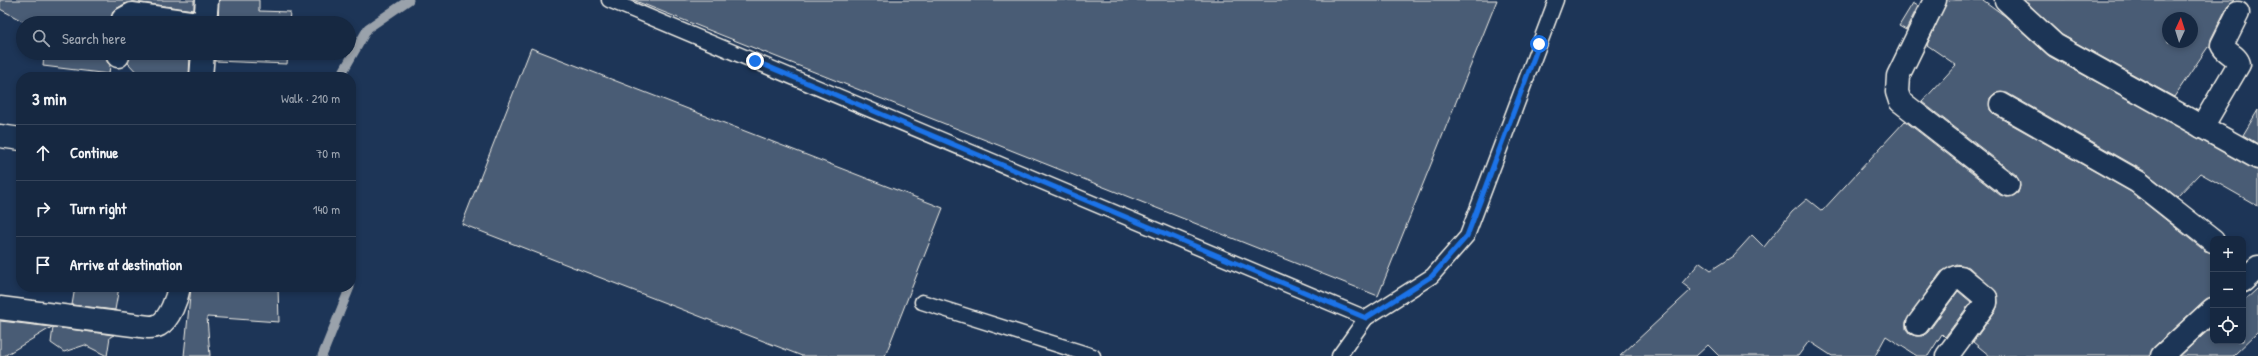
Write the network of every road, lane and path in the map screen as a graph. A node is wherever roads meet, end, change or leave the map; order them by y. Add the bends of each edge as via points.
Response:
1 (207, 0) edge
2 (609, 0) edge
3 (1556, 0) edge
4 (1935, 0) edge
5 (2006, 0) edge
6 (2238, 13) dead end
7 (128, 16) edge
8 (146, 16) edge
9 (206, 16) edge
10 (202, 60) edge
11 (201, 72) edge
12 (2001, 104) dead end
13 (2202, 127) junction
14 (0, 136) edge
15 (16, 138) edge
16 (2258, 158) edge
17 (2008, 185) dead end
18 (2210, 239) edge
19 (177, 292) edge
20 (922, 302) dead end
21 (0, 308) edge
22 (2210, 312) edge
23 (1366, 318) junction
24 (1918, 324) dead end
25 (1093, 356) edge
26 (1339, 356) edge
27 (1947, 356) edge
28 (2162, 356) edge

1 - 9 street
2 - 23 lane
3 - 23 lane via 1467,236 1432,276
4 - 17 street via 1898,76 1897,92 1900,101
5 - 13 street via 2055,45
6 - 13 street via 2222,45 2223,49 2237,58 2238,64
7 - 8 street
10 - 11 street
12 - 18 street via 2138,182
13 - 16 street
14 - 15 street
19 - 21 street via 172,308 165,318 159,325 149,327
20 - 25 lane
22 - 28 street
23 - 26 lane
24 - 27 street via 1951,280 1956,277 1961,277 1986,298 1986,303

